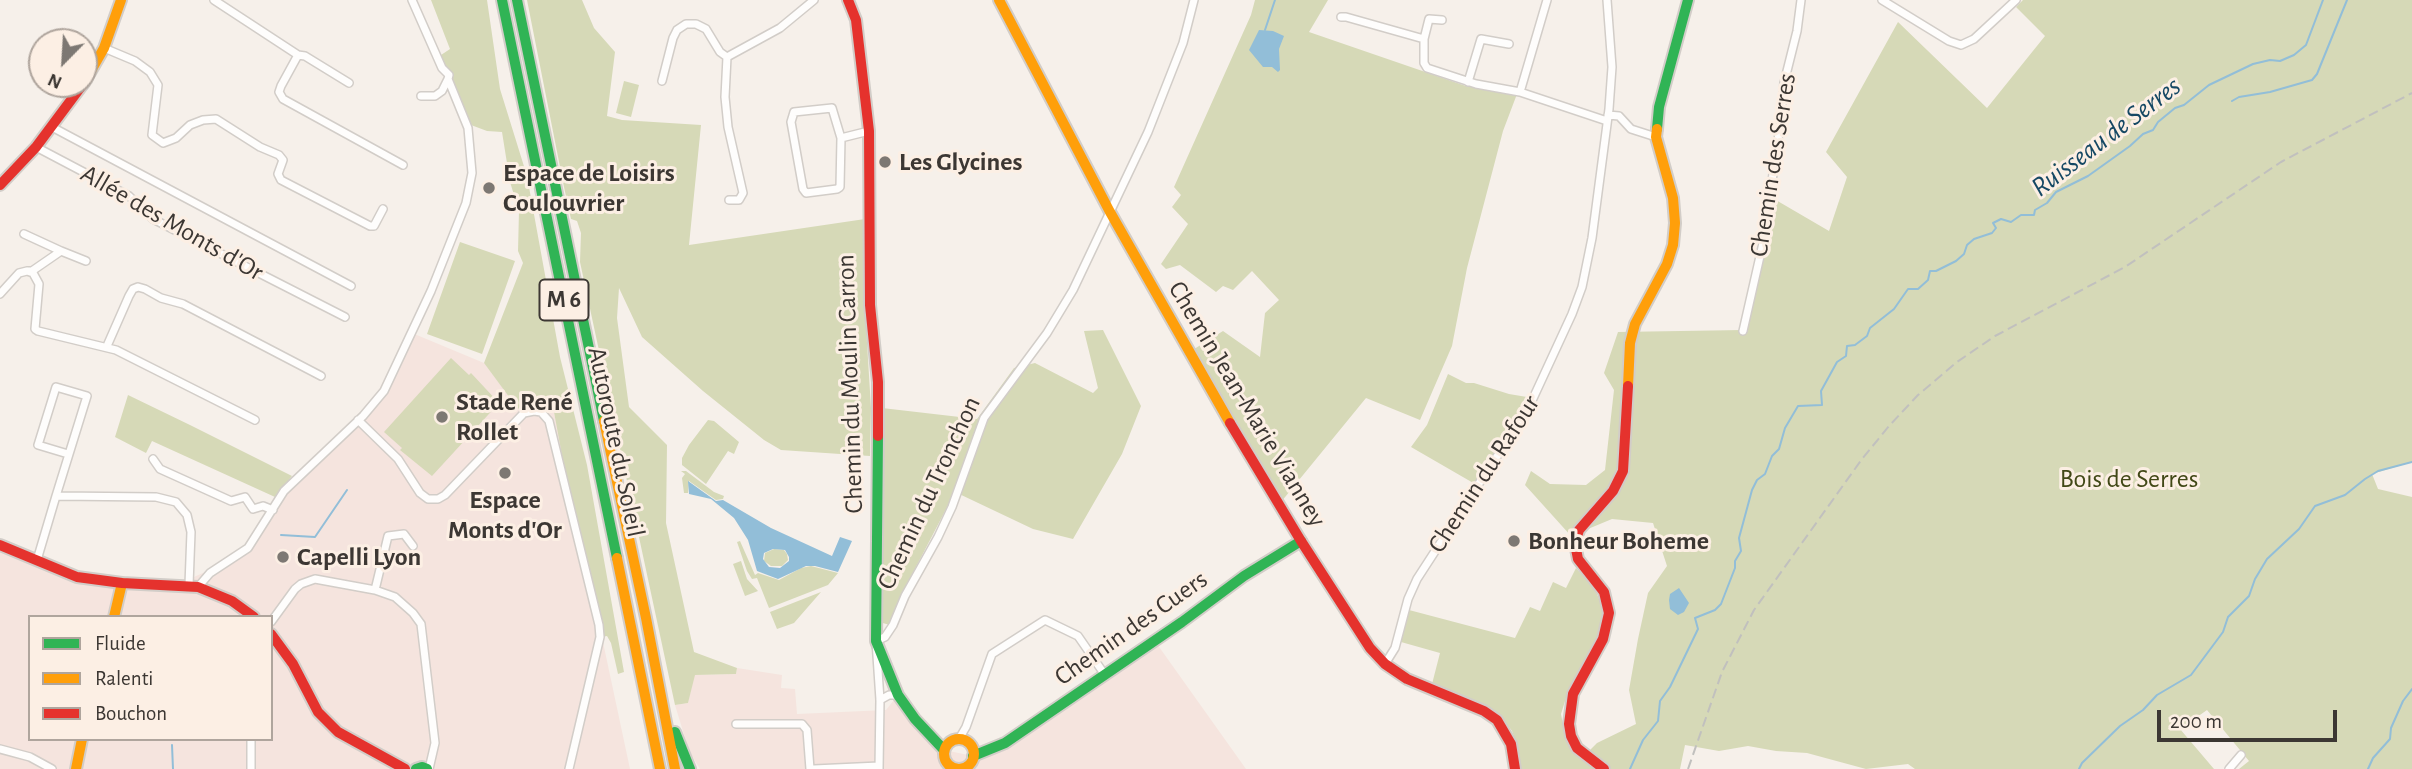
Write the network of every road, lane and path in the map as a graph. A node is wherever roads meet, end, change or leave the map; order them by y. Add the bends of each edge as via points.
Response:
1 (121, 0) edge
2 (214, 0) edge
3 (412, 0) edge
4 (502, 0) edge
5 (517, 0) edge
6 (814, 0) edge
7 (848, 0) edge
8 (999, 0) edge
9 (1194, 0) edge
10 (1548, 0) edge
11 (1607, 0) edge
12 (1688, 0) edge
13 (1801, 0) edge
14 (1882, 0) edge
15 (2016, 0) edge
16 (1341, 17) dead end
17 (1442, 20) dead end
18 (1424, 39) junction
19 (1509, 44) dead end
20 (104, 48) junction
21 (298, 55) junction
22 (727, 57) junction
23 (98, 58) edge
24 (448, 79) junction
25 (662, 81) dead end
26 (1468, 82) junction
27 (349, 83) dead end
28 (1520, 92) junction
29 (421, 96) dead end
30 (73, 98) edge
31 (1608, 118) junction
32 (52, 127) junction
33 (869, 131) junction
34 (1656, 137) junction
35 (841, 138) junction
36 (36, 148) junction
37 (403, 165) dead end
38 (0, 186) edge
39 (729, 200) dead end
40 (383, 209) dead end
41 (1110, 212) junction
42 (24, 234) dead end
43 (61, 251) junction
44 (86, 261) dead end
45 (27, 271) junction
46 (351, 286) dead end
47 (0, 294) edge
48 (345, 317) dead end
49 (1743, 331) dead end
50 (107, 346) junction
51 (321, 376) dead end
52 (255, 420) dead end
53 (358, 420) junction
54 (68, 454) junction
55 (153, 459) dead end
56 (56, 496) junction
57 (273, 510) junction
58 (1301, 541) junction
59 (0, 545) edge
60 (413, 546) dead end
61 (37, 560) junction
62 (122, 583) junction
63 (194, 586) junction
64 (375, 590) junction
65 (114, 615) edge
66 (251, 615) edge
67 (646, 618) junction
68 (273, 619) edge
69 (893, 625) junction
70 (876, 640) junction
71 (633, 643) junction
72 (275, 646) edge
73 (882, 656) junction
74 (1385, 664) junction
75 (1105, 675) junction
76 (898, 695) junction
77 (880, 700) junction
78 (736, 724) dead end
79 (82, 741) edge
80 (251, 741) edge
81 (958, 743) junction
82 (0, 749) edge
83 (985, 749) junction
84 (2241, 755) dead end
85 (973, 756) junction
86 (388, 760) junction
87 (879, 768) edge
88 (957, 768) edge
89 (51, 769) edge
90 (76, 769) edge
91 (251, 769) edge
92 (405, 769) edge
93 (422, 769) edge
94 (569, 769) edge
95 (650, 769) edge
96 (660, 769) edge
97 (675, 769) edge
98 (690, 769) edge
99 (812, 769) edge
100 (1515, 769) edge
101 (1604, 769) edge
102 (2229, 769) edge

1 - 20 main road
2 - 21 street
3 - 24 street
4 - 71 main road, Autoroute du Soleil / M 6
5 - 67 main road, Autoroute du Soleil / M 6
6 - 22 street via 780,28
7 - 33 main road, Chemin du Moulin Carron via 856,20
8 - 41 main road, Chemin Jean-Marie Vianney
9 - 41 street, Chemin du Tronchon via 1178,56
10 - 28 street
11 - 31 street, Chemin du Rafour via 1612,67
12 - 34 main road via 1659,107
13 - 49 street, Chemin des Serres via 1784,83 1763,243
14 - 15 street via 1961,45 1974,39
16 - 18 street
17 - 18 street via 1429,19
18 - 26 street via 1427,68
19 - 26 street via 1482,38
20 - 23 main road
20 - 40 street via 150,72 158,85 152,135 163,143 190,125 216,119 279,155 283,160 278,174 281,180 370,226
21 - 27 street
21 - 37 street via 281,86 283,99
22 - 25 street via 706,29 686,24 673,38
22 - 39 street via 725,97 743,193 739,200
24 - 29 street via 435,96
24 - 53 street via 470,137 468,194 395,372
26 - 28 street
28 - 31 street
30 - 32 main road
31 - 34 street via 1619,116 1631,129
31 - 74 street, Chemin du Rafour via 1592,238 1572,314 1524,418 1416,579 1395,648
32 - 36 main road
32 - 46 street
33 - 35 street
33 - 70 main road, Chemin du Moulin Carron via 870,304 878,382
34 - 101 main road via 1673,198 1673,245 1630,343 1621,476 1579,530 1575,544 1578,559 1608,600 1609,613 1607,630 1576,687 1569,724 1574,742
35 - 35 street via 832,107 794,112 790,122 806,193 840,187
36 - 38 main road
36 - 48 street, Allée des Monts d'Or via 129,196 153,219
41 - 58 main road, Chemin Jean-Marie Vianney via 1206,385
41 - 69 street, Chemin du Tronchon via 1059,315 984,418 952,507
42 - 43 street
43 - 44 street
43 - 45 street
45 - 47 street via 19,273
45 - 50 street via 39,284 35,329
50 - 51 street via 129,296 138,287 183,304
50 - 52 street
53 - 57 street via 289,486
53 - 94 street via 428,499 445,495 524,413 541,412 549,421 600,638
54 - 54 street via 87,396 56,387 38,445
54 - 56 street
55 - 57 street via 160,469 231,501 245,497 253,509
56 - 61 street
56 - 63 street via 156,497 176,502 187,515 191,532
57 - 63 street via 248,548
58 - 74 main road, Chemin Jean-Marie Vianney
58 - 75 main road, Chemin des Cuers
59 - 61 main road
60 - 64 street via 404,534 388,536
61 - 62 main road via 77,577
62 - 63 main road
62 - 65 main road
63 - 66 main road via 232,601
64 - 68 street via 307,581 295,589
64 - 93 street via 395,597 421,624 435,743 434,753
67 - 97 main road, Autoroute du Soleil / M 6
67 - 98 main road via 678,741
69 - 70 street, Chemin du Tronchon via 885,637
69 - 73 street
70 - 73 main road
70 - 77 street, Chemin du Moulin Carron
71 - 95 main road
71 - 96 main road, Autoroute du Soleil / M 6
72 - 86 main road via 293,664 318,712 338,732
73 - 76 main road
74 - 100 main road, Chemin Jean-Marie Vianney via 1407,679 1497,720 1511,744
75 - 81 street via 1078,636 1045,620 992,654
75 - 83 main road, Chemin des Cuers via 1005,743
76 - 77 street
76 - 81 main road via 930,733
77 - 87 street, Chemin du Moulin Carron
78 - 99 street via 802,724 807,730
79 - 90 main road
80 - 91 street
81 - 83 main road
81 - 85 main road
81 - 88 main road
82 - 89 street via 30,757
83 - 85 main road, Chemin des Cuers
84 - 102 street
85 - 88 main road
86 - 92 main road
86 - 93 main road
87 - 99 street

